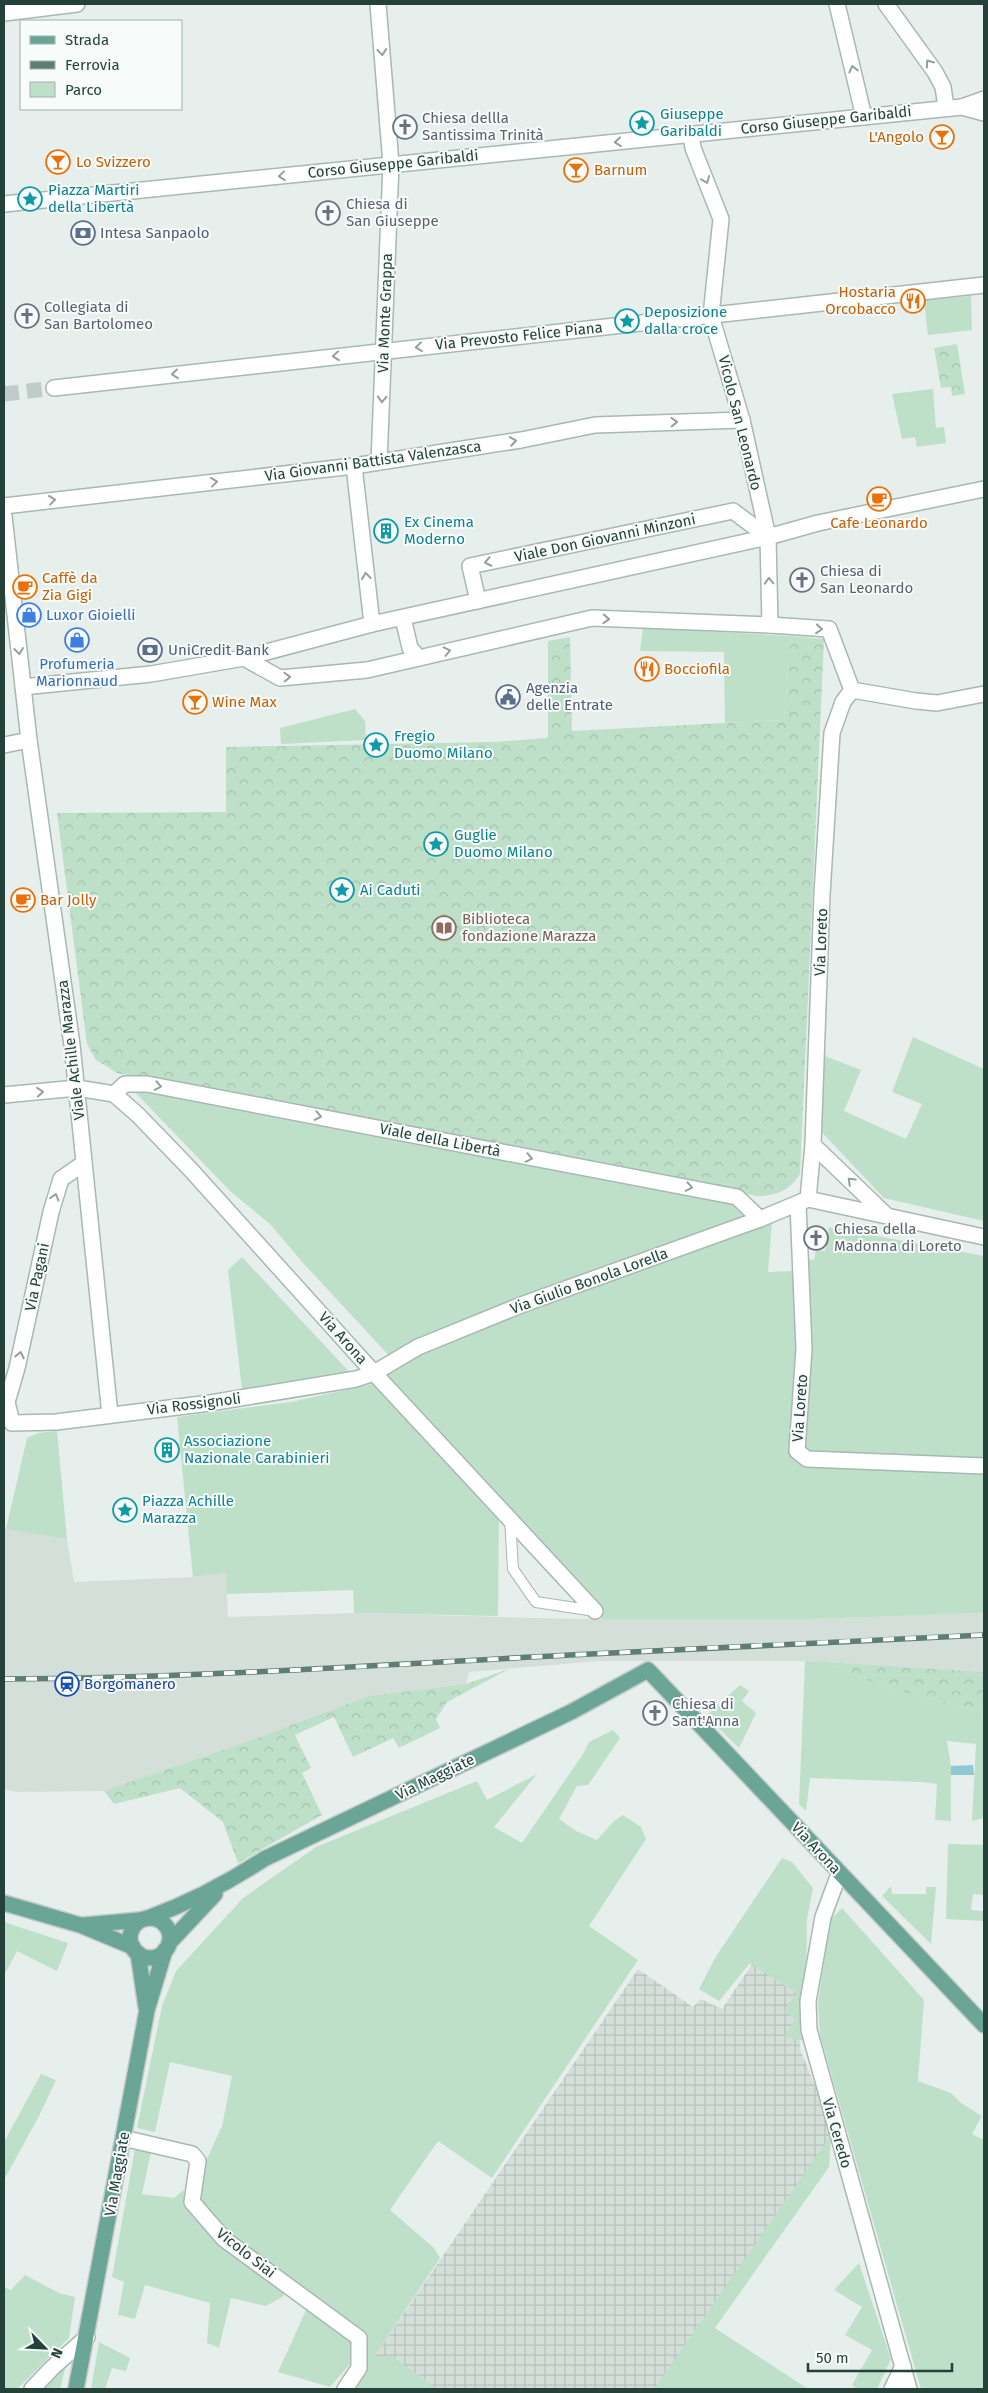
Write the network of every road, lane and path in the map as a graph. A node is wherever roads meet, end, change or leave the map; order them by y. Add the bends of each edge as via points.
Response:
1 (77, 4) edge
2 (378, 4) edge
3 (838, 4) edge
4 (886, 4) edge
5 (4, 14) edge
6 (984, 100) edge
7 (946, 107) junction
8 (962, 107) junction
9 (984, 113) edge
10 (864, 117) junction
11 (691, 134) junction
12 (390, 164) junction
13 (4, 204) edge
14 (984, 284) edge
15 (711, 316) junction
16 (384, 350) junction
17 (54, 388) tunnel mouth
18 (742, 420) junction
19 (379, 462) junction
20 (354, 466) junction
21 (984, 489) edge
22 (4, 506) edge
23 (4, 516) edge
24 (768, 537) junction
25 (478, 601) junction
26 (403, 618) junction
27 (372, 624) junction
28 (770, 625) junction
29 (244, 658) junction
30 (419, 658) junction
31 (23, 687) junction
32 (852, 690) junction
33 (984, 694) edge
34 (29, 740) junction
35 (4, 745) edge
36 (77, 1088) junction
37 (114, 1094) junction
38 (4, 1095) edge
39 (813, 1145) junction
40 (84, 1163) junction
41 (803, 1202) junction
42 (886, 1215) junction
43 (760, 1219) junction
44 (984, 1237) edge
45 (374, 1373) junction
46 (5, 1401) edge
47 (110, 1415) junction
48 (984, 1466) edge
49 (510, 1519) junction
50 (595, 1611) joint
51 (648, 1670) joint
52 (839, 1874) junction
53 (223, 1886) junction
54 (4, 1903) edge
55 (144, 1919) junction
56 (80, 1925) junction
57 (167, 1947) junction
58 (135, 1950) junction
59 (147, 2010) junction
60 (984, 2026) edge
61 (123, 2138) junction
62 (87, 2336) junction
63 (903, 2366) junction
64 (32, 2389) edge
65 (76, 2389) edge
66 (345, 2389) edge
67 (892, 2389) edge
68 (909, 2389) edge

1 - 5 street
2 -> 12 street, Via Monte Grappa
10 -> 3 street
7 -> 4 street via 943,87 935,72
6 - 8 street, Corso Giuseppe Garibaldi
7 - 8 street, Corso Giuseppe Garibaldi
7 - 10 street, Corso Giuseppe Garibaldi
8 - 9 street, Corso Giuseppe Garibaldi
10 - 11 street, Corso Giuseppe Garibaldi
11 -> 12 street, Corso Giuseppe Garibaldi
11 -> 15 street, Vicolo San Leonardo via 693,148 721,219
12 -> 13 street, Corso Giuseppe Garibaldi
12 - 16 street, Via Monte Grappa
14 - 15 street, Via Prevosto Felice Piana
15 -> 16 street, Via Prevosto Felice Piana
15 - 18 street, Vicolo San Leonardo
16 -> 17 street, Via Prevosto Felice Piana
16 -> 19 street, Via Monte Grappa
19 -> 18 street, Via Giovanni Battista Valenzasca via 595,425
18 - 24 street, Vicolo San Leonardo
19 - 20 street, Via Giovanni Battista Valenzasca
22 -> 20 street, Via Giovanni Battista Valenzasca
27 -> 20 street
21 - 24 street via 818,523
23 -> 31 street, Viale Achille Marazza
24 - 25 street
24 -> 25 street, Viale Don Giovanni Minzoni via 733,511 470,566
28 -> 24 street, Vicolo San Leonardo
25 - 26 street
26 - 27 street
26 - 30 street via 410,648
27 - 29 street
30 -> 28 street via 592,618
28 -> 32 street via 828,629
29 -> 30 street via 280,678 367,670
29 - 31 street via 151,674
31 - 34 street, Viale Achille Marazza
32 - 33 street via 937,702
32 - 39 street, Via Loreto via 843,702 832,733 822,894
34 - 35 street
34 - 36 street, Viale Achille Marazza
36 - 37 street
38 -> 36 street
36 - 40 street, Viale Achille Marazza
37 -> 43 street, Viale della Libertà via 124,1084 147,1084 737,1196
37 - 45 street, Via Arona via 191,1170
39 - 41 street, Via Loreto
42 -> 39 street
46 -> 40 street, Via Pagani via 17,1368 61,1179
40 - 47 street, Viale Achille Marazza
41 - 42 street
41 - 43 street, Via Giulio Bonola Lorella
41 - 48 street, Via Loreto via 804,1349 797,1451 807,1459
42 - 44 street
43 - 45 street, Via Giulio Bonola Lorella via 513,1309 418,1347
45 - 47 street, Via Rossignoli via 356,1379 243,1398
45 - 49 street, Via Arona
46 - 47 street, Via Rossignoli via 12,1424
49 - 50 street, Via Arona
49 - 50 lane via 513,1569 536,1602
51 - 52 main road, Via Arona
51 - 53 main road, Via Maggiate via 571,1712 264,1860
52 - 60 main road, Via Arona
52 - 63 street, Via Ceredo via 823,1917 808,2001 809,2030
53 - 55 main road, Via Maggiate
53 - 57 main road, Via Maggiate
54 - 56 main road
55 - 56 main road, Via Maggiate
55 - 57 main road via 165,1925 170,1937
55 - 58 main road via 132,1929 130,1941
56 - 58 main road
57 - 58 main road via 149,1958
57 - 59 main road, Via Maggiate
58 - 59 main road, Via Maggiate
59 - 61 main road, Via Maggiate
61 - 62 main road, Via Maggiate
61 - 66 street, Vicolo Siai via 192,2154 198,2161 192,2202 224,2239 359,2338 359,2368
62 - 64 street
62 - 65 main road, Via Maggiate
63 - 67 street
63 - 68 street, Via Ceredo

